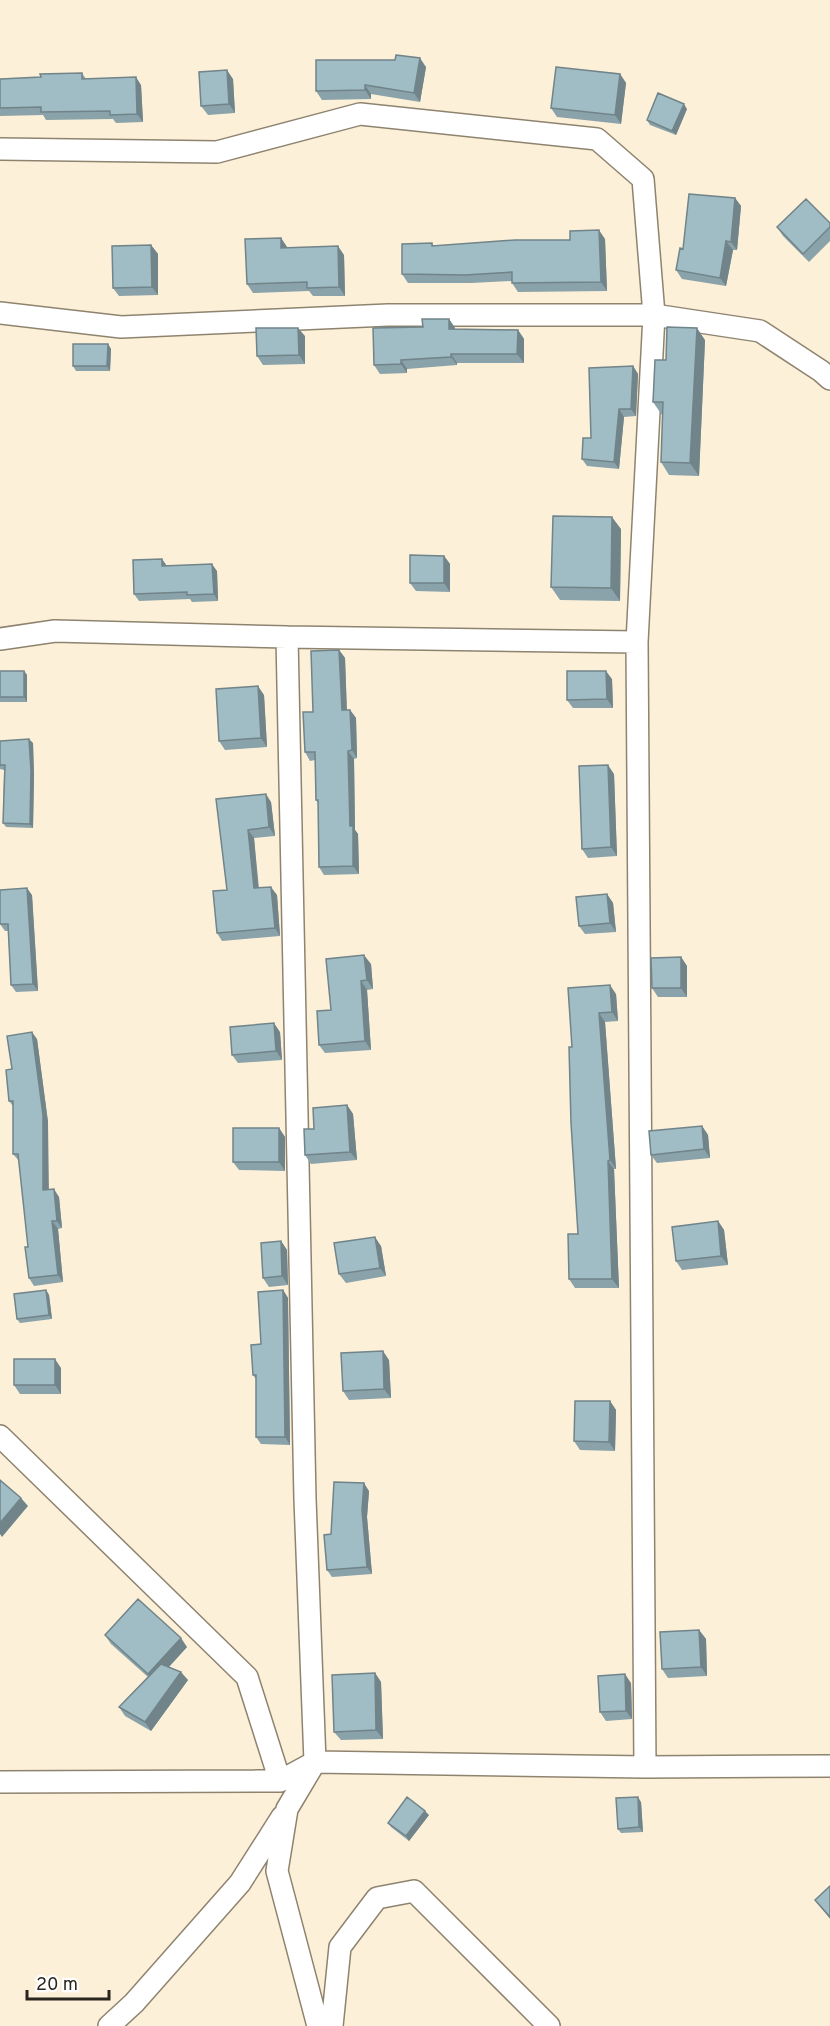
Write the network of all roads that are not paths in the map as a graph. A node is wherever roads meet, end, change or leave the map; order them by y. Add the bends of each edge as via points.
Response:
1 (0, 149) edge
2 (0, 313) edge
3 (654, 315) junction
4 (830, 379) edge
5 (287, 637) junction
6 (0, 639) edge
7 (638, 642) junction
8 (0, 1436) edge
9 (315, 1762) junction
10 (830, 1766) edge
11 (645, 1767) junction
12 (280, 1781) junction
13 (0, 1782) edge
14 (287, 1809) junction
15 (109, 2026) edge
16 (318, 2026) edge
17 (332, 2026) edge
18 (549, 2026) edge

1 - 3 street via 217,152 360,114 597,139 643,178
2 - 3 street via 121,327 388,315
3 - 4 street via 760,331
3 - 7 street
5 - 6 street via 56,631
5 - 7 street
5 - 9 street via 305,1487
7 - 11 street
8 - 12 street via 247,1677
9 - 11 street
9 - 12 street
9 - 14 street
10 - 11 street
12 - 13 street
14 - 15 street via 240,1883
14 - 16 street via 277,1871
17 - 18 street via 340,1947 377,1898 414,1891

